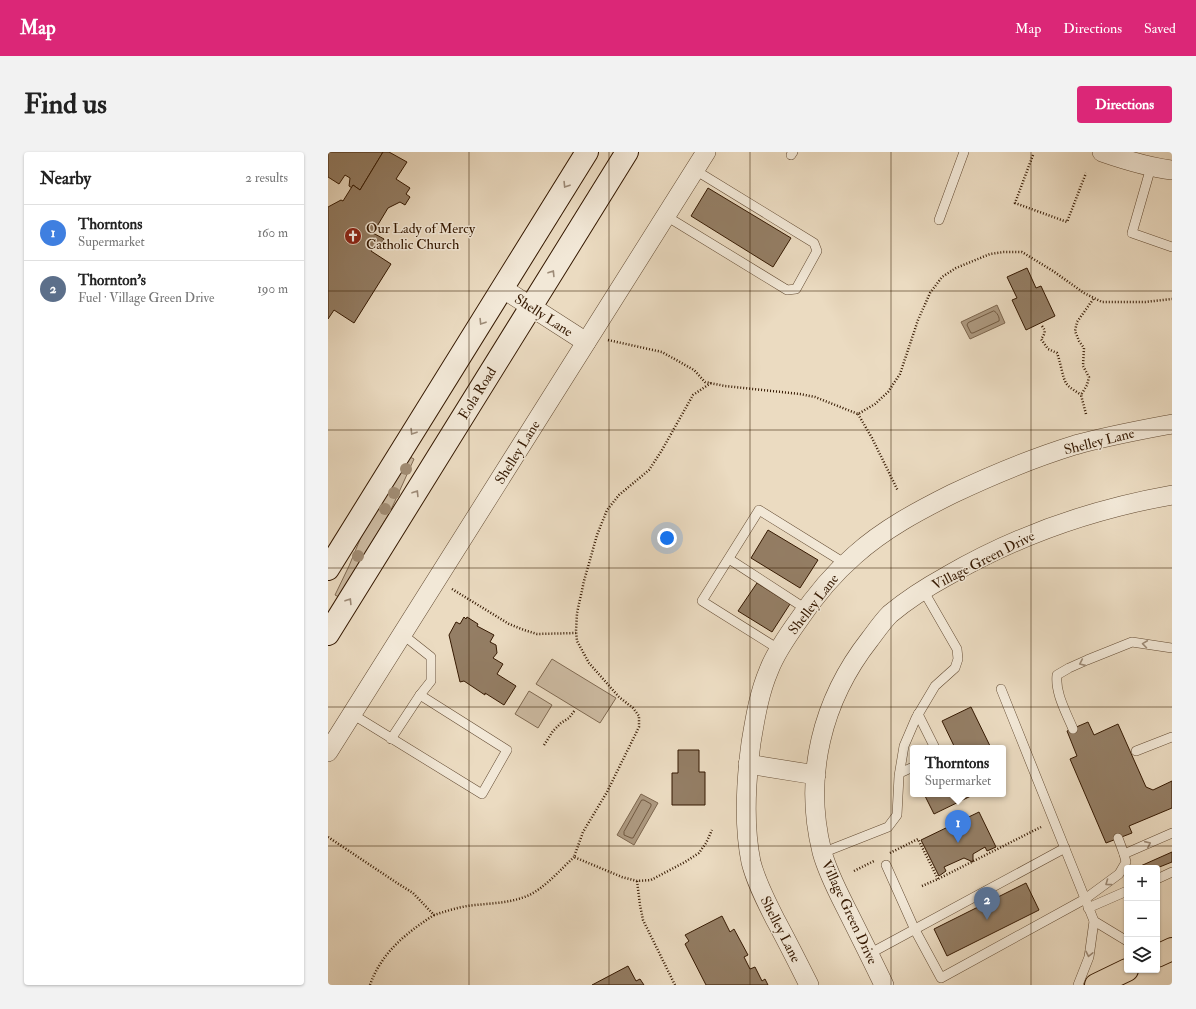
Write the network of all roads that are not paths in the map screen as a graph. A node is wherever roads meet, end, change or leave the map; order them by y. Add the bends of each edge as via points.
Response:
1 (587, 152) edge
2 (627, 152) edge
3 (706, 152) edge
4 (964, 152) edge
5 (1102, 152) edge
6 (1142, 161) edge
7 (694, 170) junction
8 (1172, 170) edge
9 (666, 216) junction
10 (939, 220) dead end
11 (1172, 248) edge
12 (502, 288) junction
13 (531, 306) junction
14 (586, 342) junction
15 (1172, 424) edge
16 (1172, 495) edge
17 (729, 559) junction
18 (846, 564) junction
19 (328, 569) edge
20 (924, 590) junction
21 (806, 609) junction
22 (328, 634) edge
23 (402, 634) junction
24 (1172, 648) edge
25 (780, 650) junction
26 (1001, 689) dead end
27 (420, 695) junction
28 (352, 714) junction
29 (918, 714) junction
30 (1073, 729) dead end
31 (1172, 737) edge
32 (391, 739) junction
33 (934, 745) edge
34 (1136, 751) dead end
35 (328, 752) edge
36 (748, 764) junction
37 (910, 768) edge
38 (900, 772) junction
39 (816, 775) junction
40 (1172, 833) edge
41 (1118, 838) dead end
42 (1065, 848) junction
43 (822, 853) junction
44 (1124, 854) junction
45 (886, 865) dead end
46 (1172, 872) edge
47 (1160, 878) edge
48 (1124, 893) edge
49 (1087, 903) junction
50 (1094, 921) junction
51 (915, 930) junction
52 (1124, 939) edge
53 (1172, 949) edge
54 (869, 954) junction
55 (1160, 955) edge
56 (1124, 971) edge
57 (809, 985) edge
58 (884, 985) edge
59 (1078, 985) edge
60 (1096, 985) edge

1 -> 12 main road
13 -> 2 main road, Eola Road
3 - 7 street, Shelley Lane
4 - 10 lane
5 - 6 street
6 - 8 street
6 - 11 lane via 1132,233
7 - 9 street, Shelley Lane
7 - 9 lane via 814,243 817,251 796,289 787,290
9 - 14 street, Shelley Lane
12 - 13 street, Shelly Lane
12 -> 19 main road
13 - 14 street, Shelly Lane
22 -> 13 main road, Eola Road
14 - 23 street, Shelley Lane
15 - 18 street, Shelley Lane via 1075,445 1023,463 933,504 892,527
16 - 20 street, Village Green Drive via 1102,510 1044,530 964,566
17 - 18 lane via 759,510
17 - 21 lane
17 - 25 lane via 702,601
18 - 21 street, Shelley Lane
20 - 29 lane via 957,649 958,659 955,668 934,686
20 - 39 street, Village Green Drive via 889,615 847,672 836,692 821,737
21 - 25 street, Shelley Lane
23 - 27 lane via 431,657 431,681
23 - 28 street, Shelley Lane
24 -> 30 lane via 1132,642 1057,675 1058,690
25 - 36 street, Shelley Lane via 769,670 758,703
26 - 42 lane
27 - 32 lane
27 - 32 lane via 507,750 482,794
28 - 32 lane
28 - 35 street, Shelley Lane
29 - 33 lane
29 - 38 lane via 904,746
31 - 34 lane
36 - 39 street
36 - 57 street, Shelley Lane via 747,838 752,864 762,892
37 - 38 lane
38 - 43 lane via 897,815 888,827
39 - 43 street, Village Green Drive via 815,808
44 -> 40 lane
41 - 44 lane
42 - 49 lane
42 - 51 lane
43 - 54 street, Village Green Drive via 832,880
44 -> 49 lane via 1126,862 1119,874
45 - 51 lane
46 - 47 lane
48 - 49 lane
49 - 50 lane
49 - 51 lane via 941,978
50 - 52 lane
50 -> 59 lane via 1089,957
51 - 54 lane
53 - 55 main road
54 - 58 street, Village Green Drive
56 - 60 main road

